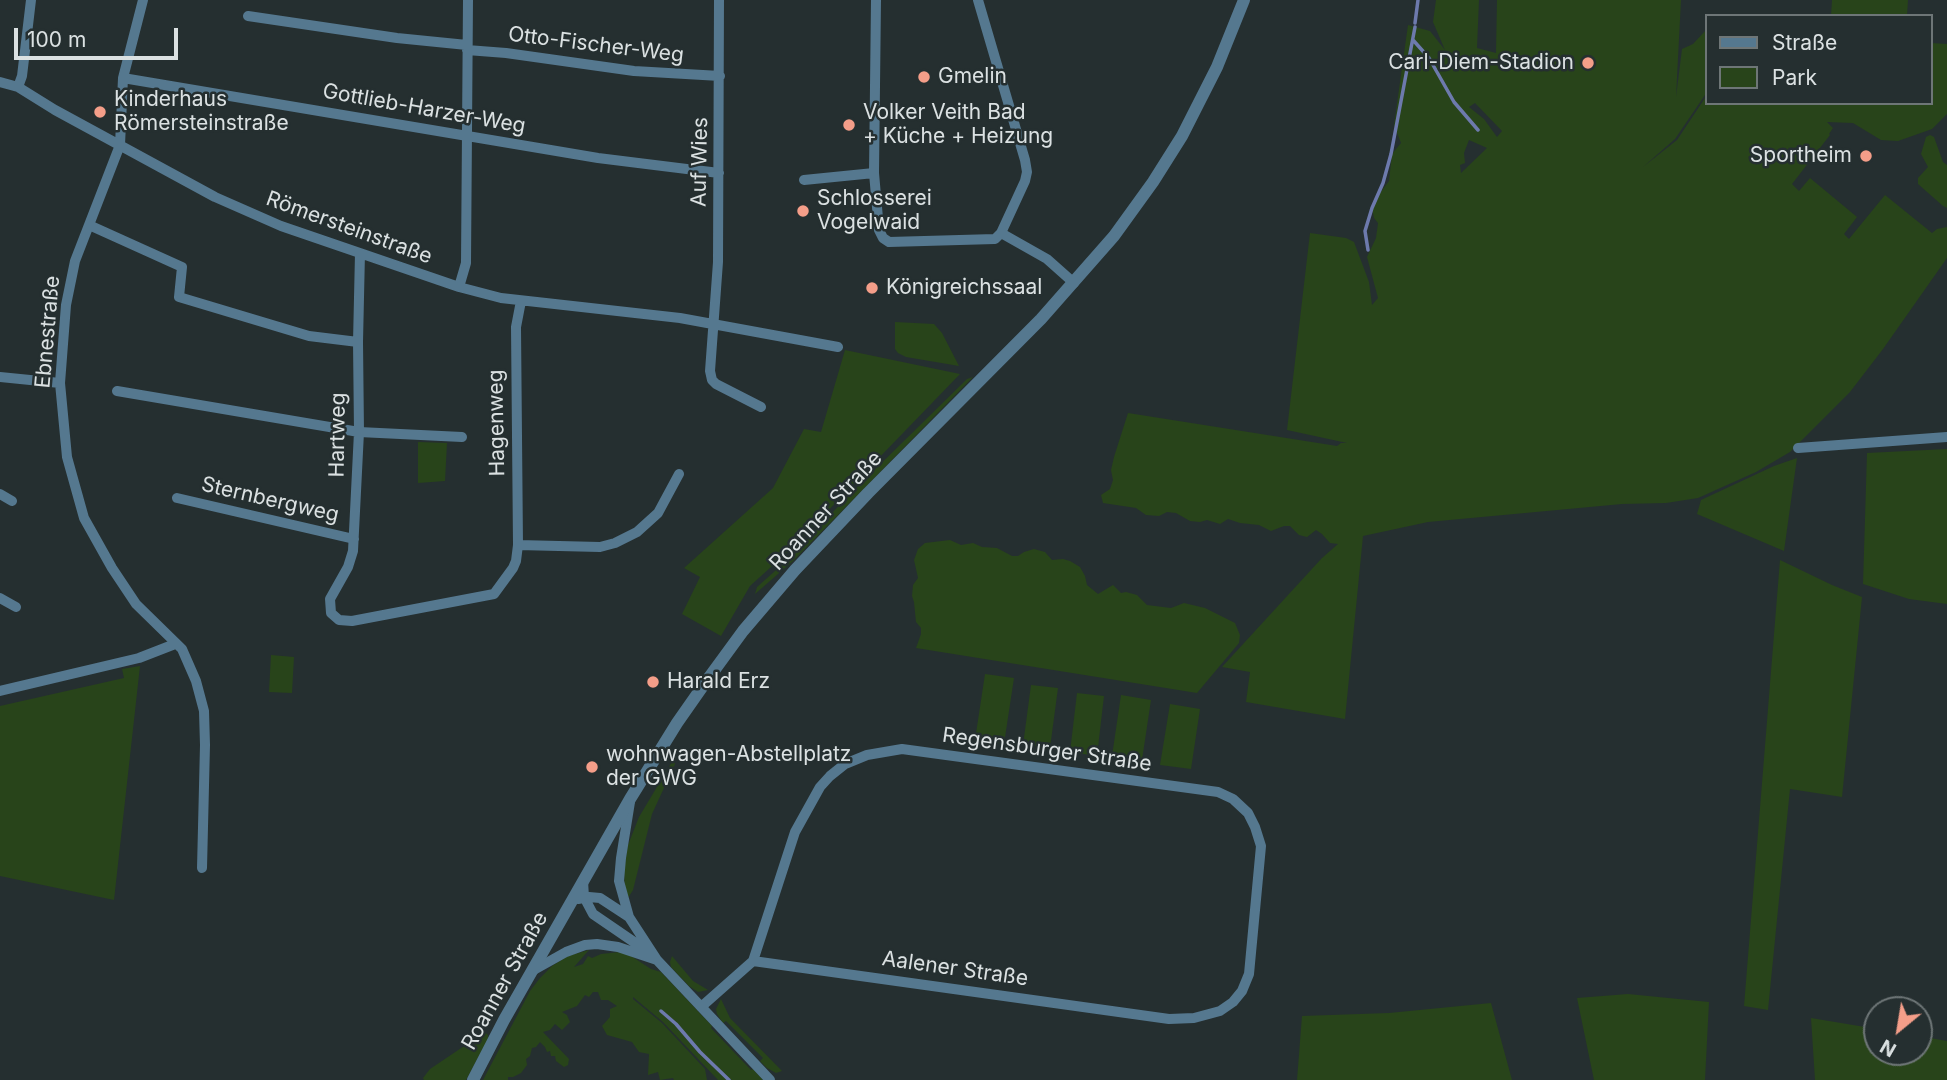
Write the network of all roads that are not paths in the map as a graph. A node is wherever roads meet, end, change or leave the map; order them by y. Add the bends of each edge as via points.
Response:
1 (32, 0) edge
2 (143, 0) edge
3 (468, 0) edge
4 (719, 0) edge
5 (876, 0) edge
6 (978, 0) edge
7 (1244, 0) edge
8 (248, 16) dead end
9 (467, 47) junction
10 (720, 76) junction
11 (123, 78) junction
12 (1, 87) edge
13 (18, 87) junction
14 (466, 136) junction
15 (120, 145) junction
16 (719, 173) junction
17 (874, 173) junction
18 (804, 180) dead end
19 (89, 225) junction
20 (1001, 233) junction
21 (360, 253) junction
22 (1074, 283) junction
23 (459, 287) junction
24 (521, 301) junction
25 (713, 323) junction
26 (358, 342) junction
27 (838, 347) dead end
28 (0, 377) edge
29 (60, 383) junction
30 (117, 391) dead end
31 (761, 407) dead end
32 (359, 432) junction
33 (1947, 437) edge
34 (462, 438) dead end
35 (1798, 448) dead end
36 (679, 474) dead end
37 (0, 494) edge
38 (177, 498) dead end
39 (12, 501) dead end
40 (354, 539) junction
41 (518, 545) junction
42 (0, 598) edge
43 (16, 607) dead end
44 (331, 613) joint
45 (175, 644) junction
46 (0, 691) edge
47 (630, 799) junction
48 (202, 868) dead end
49 (578, 899) junction
50 (629, 917) junction
51 (657, 960) junction
52 (753, 961) junction
53 (532, 972) junction
54 (701, 1007) junction
55 (1220, 1011) joint
56 (473, 1080) edge
57 (769, 1080) edge

1 - 13 street
2 - 11 street, Ebnestraße
3 - 9 street
4 - 10 street, Auf Wies
5 - 17 street
6 - 20 street via 1026,160 1025,181
7 - 22 street, Roanner Straße via 1214,74 1175,148 1127,219
8 - 9 street, Otto-Fischer-Weg
9 - 10 street, Otto-Fischer-Weg via 635,71
9 - 14 street
10 - 16 street, Auf Wies
11 - 14 street, Gottlieb-Harzer-Weg
11 - 15 street, Ebnestraße
12 - 13 street, Römersteinstraße
13 - 15 street, Römersteinstraße
14 - 16 street, Gottlieb-Harzer-Weg
14 - 23 street via 466,263
15 - 19 street, Ebnestraße
15 - 21 street, Römersteinstraße via 215,197
16 - 25 street, Auf Wies
17 - 18 street
17 - 20 street via 879,230 889,242 995,239
19 - 26 street via 182,267 179,297 309,336
19 - 29 street, Ebnestraße via 75,261 66,305
20 - 22 street via 1047,259
21 - 23 street, Römersteinstraße
21 - 26 street, Hartweg
22 - 47 street, Roanner Straße via 765,605 695,696
23 - 24 street, Römersteinstraße
24 - 25 street, Römersteinstraße
24 - 41 street, Hagenweg via 515,355
25 - 27 street, Römersteinstraße
25 - 31 street via 712,380
26 - 32 street, Hartweg
28 - 29 street
29 - 45 street, Ebnestraße via 67,457 85,518 136,604
30 - 32 street
32 - 34 street
32 - 40 street, Hartweg
33 - 35 street
36 - 41 street via 658,513 637,532 615,543 600,547
37 - 39 street
38 - 40 street, Sternbergweg
40 - 44 street, Hartweg via 348,567 330,599
41 - 44 street, Hagenweg via 513,568 494,594 352,621 339,620
42 - 43 street
45 - 46 street
45 - 48 street, Ebnestraße via 182,649 204,710
47 - 49 street, Roanner Straße via 583,881
47 - 50 street via 619,881
49 - 50 street via 600,898
49 - 51 street
49 - 53 street, Roanner Straße
50 - 51 street
51 - 53 street via 618,947 585,945
51 - 54 street
52 - 54 street
52 - 55 street, Aalener Straße via 1169,1020
52 - 55 street, Regensburger Straße via 795,832 820,787 845,764 902,749 1218,792 1233,799 1248,813 1261,846 1249,974 1242,991
53 - 56 street, Roanner Straße
54 - 57 street

